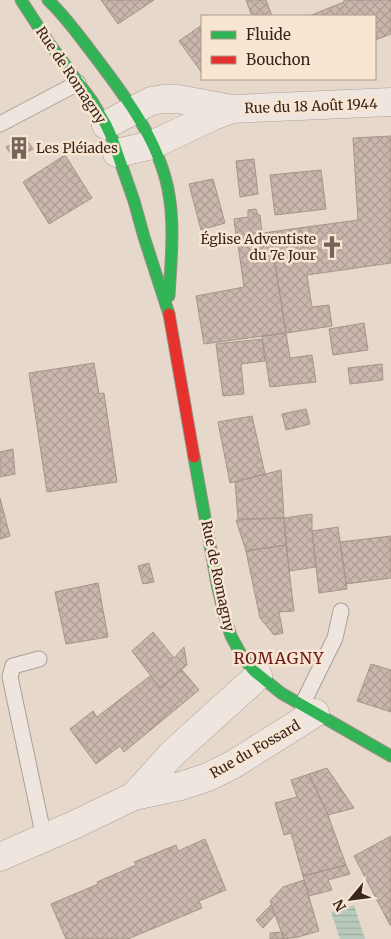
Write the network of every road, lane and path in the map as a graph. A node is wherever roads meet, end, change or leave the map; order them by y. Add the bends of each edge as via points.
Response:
1 (21, 0) edge
2 (48, 0) edge
3 (78, 83) junction
4 (391, 102) edge
5 (232, 109) junction
6 (133, 110) junction
7 (0, 124) edge
8 (106, 125) junction
9 (152, 145) junction
10 (117, 153) junction
11 (169, 315) junction
12 (342, 611) dead end
13 (38, 658) dead end
14 (258, 676) junction
15 (309, 709) junction
16 (391, 756) edge
17 (134, 796) junction
18 (44, 838) junction
19 (0, 857) edge

1 - 3 street, Rue de Romagny
2 - 6 street, Rue de Romagny via 106,70
3 - 7 lane
3 - 8 street, Rue de Romagny
4 - 5 street, Rue du 18 Août 1944
5 - 6 street, Rue du 18 Août 1944 via 170,98 151,101
5 - 9 street, Rue du 18 Août 1944
6 - 8 street, Rue du 18 Août 1944
6 - 9 street, Rue de Romagny
8 - 10 street, Rue de Romagny
9 - 10 street
9 - 11 street, Rue de Romagny via 165,177 171,217
10 - 11 street, Rue de Romagny
11 - 14 street, Rue de Romagny via 224,619 237,650
12 - 15 lane
13 - 18 lane via 13,666 10,677
14 - 15 street, Rue de Romagny
14 - 17 street, Rue du Fossard via 173,753
15 - 16 street, Rue de Romagny
15 - 17 street, Rue du Fossard via 234,764 208,778
17 - 18 street, Rue du Fossard
18 - 19 street, Rue du Fossard

